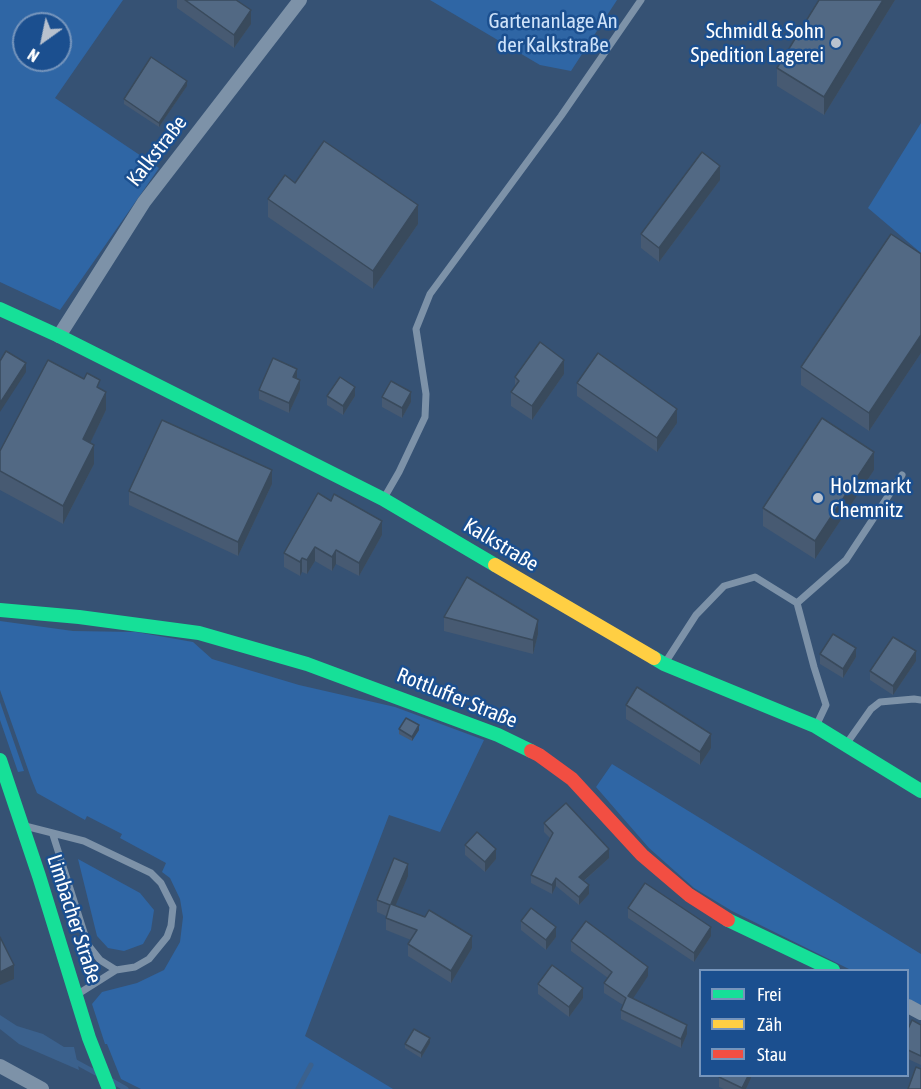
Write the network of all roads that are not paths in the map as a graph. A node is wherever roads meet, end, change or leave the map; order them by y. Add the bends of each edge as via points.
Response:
1 (300, 0) edge
2 (641, 0) edge
3 (0, 309) edge
4 (59, 336) junction
5 (902, 476) dead end
6 (383, 499) junction
7 (797, 603) junction
8 (0, 610) edge
9 (664, 664) junction
10 (921, 700) edge
11 (815, 726) junction
12 (846, 745) junction
13 (0, 760) edge
14 (921, 791) edge
15 (22, 826) junction
16 (53, 834) junction
17 (831, 969) edge
18 (116, 970) junction
19 (76, 995) junction
20 (0, 1066) edge
21 (42, 1089) edge
22 (109, 1089) edge

1 - 4 street, Kalkstraße via 144,202
2 - 6 lane via 430,294 416,329 426,394 425,417
3 - 4 street, Kalkstraße
4 - 6 street, Kalkstraße
5 - 7 lane via 846,560
6 - 9 street, Kalkstraße
7 - 9 lane via 755,578 724,585 696,615
7 - 11 lane via 826,705
8 - 17 street, Rottluffer Straße via 199,633 307,664 498,735 539,755 572,779 642,855 689,895 728,920
9 - 11 street, Kalkstraße
10 - 12 lane via 880,702
11 - 12 street, Kalkstraße
12 - 14 street, Kalkstraße
13 - 15 street, Limbacher Straße
15 - 16 lane
15 - 19 street, Limbacher Straße
16 - 18 lane via 88,945 100,960
16 - 18 lane via 84,841 151,873 168,894 173,907 166,938 135,967
18 - 19 lane
19 - 22 street, Limbacher Straße
20 - 21 street

